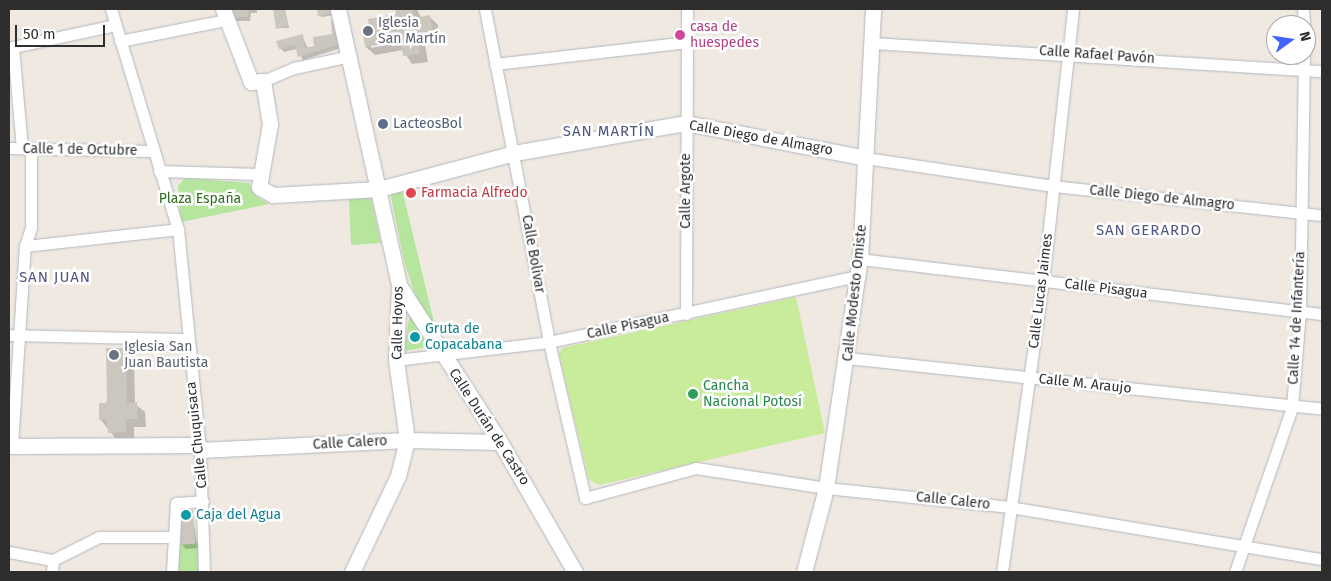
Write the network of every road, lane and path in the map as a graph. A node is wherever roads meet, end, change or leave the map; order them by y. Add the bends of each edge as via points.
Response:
1 (111, 9) edge
2 (338, 9) edge
3 (485, 9) edge
4 (687, 9) edge
5 (873, 9) edge
6 (1073, 9) edge
7 (224, 14) edge
8 (115, 25) junction
9 (120, 41) junction
10 (688, 42) junction
11 (872, 43) junction
12 (1068, 52) junction
13 (350, 56) junction
14 (495, 64) junction
15 (1304, 65) edge
16 (1304, 69) junction
17 (1322, 71) edge
18 (264, 81) junction
19 (686, 123) junction
20 (9, 148) edge
21 (27, 149) junction
22 (152, 152) junction
23 (514, 153) junction
24 (866, 158) junction
25 (159, 171) junction
26 (259, 174) junction
27 (1053, 186) junction
28 (379, 189) junction
29 (1302, 214) junction
30 (1322, 215) edge
31 (178, 229) junction
32 (25, 246) junction
33 (860, 259) junction
34 (857, 276) junction
35 (1043, 282) junction
36 (400, 285) junction
37 (1300, 312) junction
38 (686, 314) junction
39 (1322, 314) edge
40 (15, 335) edge
41 (187, 339) junction
42 (549, 342) junction
43 (441, 352) junction
44 (848, 358) junction
45 (396, 360) junction
46 (1029, 378) junction
47 (1292, 407) junction
48 (1322, 409) edge
49 (407, 440) junction
50 (500, 442) junction
51 (10, 446) edge
52 (200, 447) junction
53 (826, 488) junction
54 (585, 498) joint
55 (203, 501) junction
56 (1010, 507) junction
57 (172, 537) junction
58 (1242, 549) junction
59 (9, 552) edge
60 (1322, 559) edge
61 (53, 560) junction
62 (52, 572) edge
63 (172, 572) edge
64 (204, 572) edge
65 (352, 572) edge
66 (575, 572) edge
67 (804, 572) edge
68 (1002, 572) edge
69 (1235, 572) edge

1 - 8 street, Calle Chuquisaca
2 - 13 main road, Calle Hoyos
3 - 14 street, Calle Bolivar
4 - 10 street, Calle Argote
5 - 11 main road, Calle Modesto Omiste
6 - 12 street, Calle Lucas Jaimes
7 - 9 street
7 - 18 main road via 251,82
8 - 9 street, Calle Chuquisaca
8 - 21 street via 13,47
9 - 22 street, Calle Chuquisaca
10 - 14 street
10 - 19 street, Calle Argote
11 - 12 street, Calle Rafael Pavón
11 - 24 main road, Calle Modesto Omiste
12 - 16 street, Calle Rafael Pavón
12 - 27 street, Calle Lucas Jaimes
13 - 18 street via 294,68
13 - 28 main road, Calle Hoyos
14 - 23 street, Calle Bolivar
15 - 16 street, Calle 14 de Infantería
16 - 17 street, Calle Rafael Pavón
16 - 29 street, Calle 14 de Infantería
18 - 26 main road via 270,124
19 - 23 main road, Calle Diego de Almagro
19 - 24 main road, Calle Diego de Almagro
19 - 38 street, Calle Argote
20 - 21 street, Calle 1 de Octubre
21 - 22 street, Calle 1 de Octubre
21 - 32 street via 31,227
22 - 25 street, Calle Chuquisaca
23 - 28 main road, Calle Diego de Almagro
23 - 42 street, Calle Bolivar
24 - 27 street, Calle Diego de Almagro
24 - 33 main road, Calle Modesto Omiste
25 - 26 street
25 - 31 street, Calle Chuquisaca
26 - 28 main road, Calle Diego de Almagro via 259,187 273,195
27 - 29 street, Calle Diego de Almagro
27 - 35 street, Calle Lucas Jaimes
28 - 36 main road, Calle Hoyos
29 - 30 street, Calle Diego de Almagro
29 - 37 street, Calle 14 de Infantería
31 - 32 street
31 - 41 street, Calle Chuquisaca
32 - 40 street
33 - 34 main road, Calle Modesto Omiste
33 - 35 street, Calle Pisagua
34 - 38 street, Calle Pisagua
34 - 44 main road, Calle Modesto Omiste
35 - 37 street, Calle Pisagua
35 - 46 street, Calle Lucas Jaimes
36 - 43 main road, Calle Durán de Castro
36 - 45 main road, Calle Hoyos
37 - 39 street, Calle Pisagua
37 - 47 street, Calle 14 de Infantería
38 - 42 street, Calle Pisagua
40 - 41 street
40 - 51 street
41 - 52 street, Calle Chuquisaca
42 - 43 street, Calle Pisagua
42 - 54 street, Calle Bolivar
43 - 45 street, Calle Pisagua
43 - 50 main road, Calle Durán de Castro
44 - 46 street, Calle M. Araujo
44 - 53 main road, Calle Modesto Omiste
45 - 49 main road, Calle Hoyos
46 - 47 street, Calle M. Araujo
46 - 56 street, Calle Lucas Jaimes
47 - 48 street, Calle M. Araujo
47 - 58 street, Calle 14 de Infantería
49 - 50 main road, Calle Calero
49 - 52 main road, Calle Calero
49 - 65 main road, Calle Hoyos via 398,476
50 - 66 main road, Calle Durán de Castro
51 - 52 main road, Calle Calero
52 - 55 street, Calle Chuquisaca
53 - 54 street, Calle Calero via 696,468
53 - 56 street, Calle Calero
53 - 67 main road, Calle Modesto Omiste
55 - 57 street via 176,503
55 - 64 street, Calle Chuquisaca
56 - 58 street, Calle Calero
56 - 68 street, Calle Lucas Jaimes
57 - 61 street via 99,537
57 - 63 street
58 - 60 street, Calle Calero
58 - 69 street, Calle 14 de Infantería
59 - 61 street
61 - 62 street

